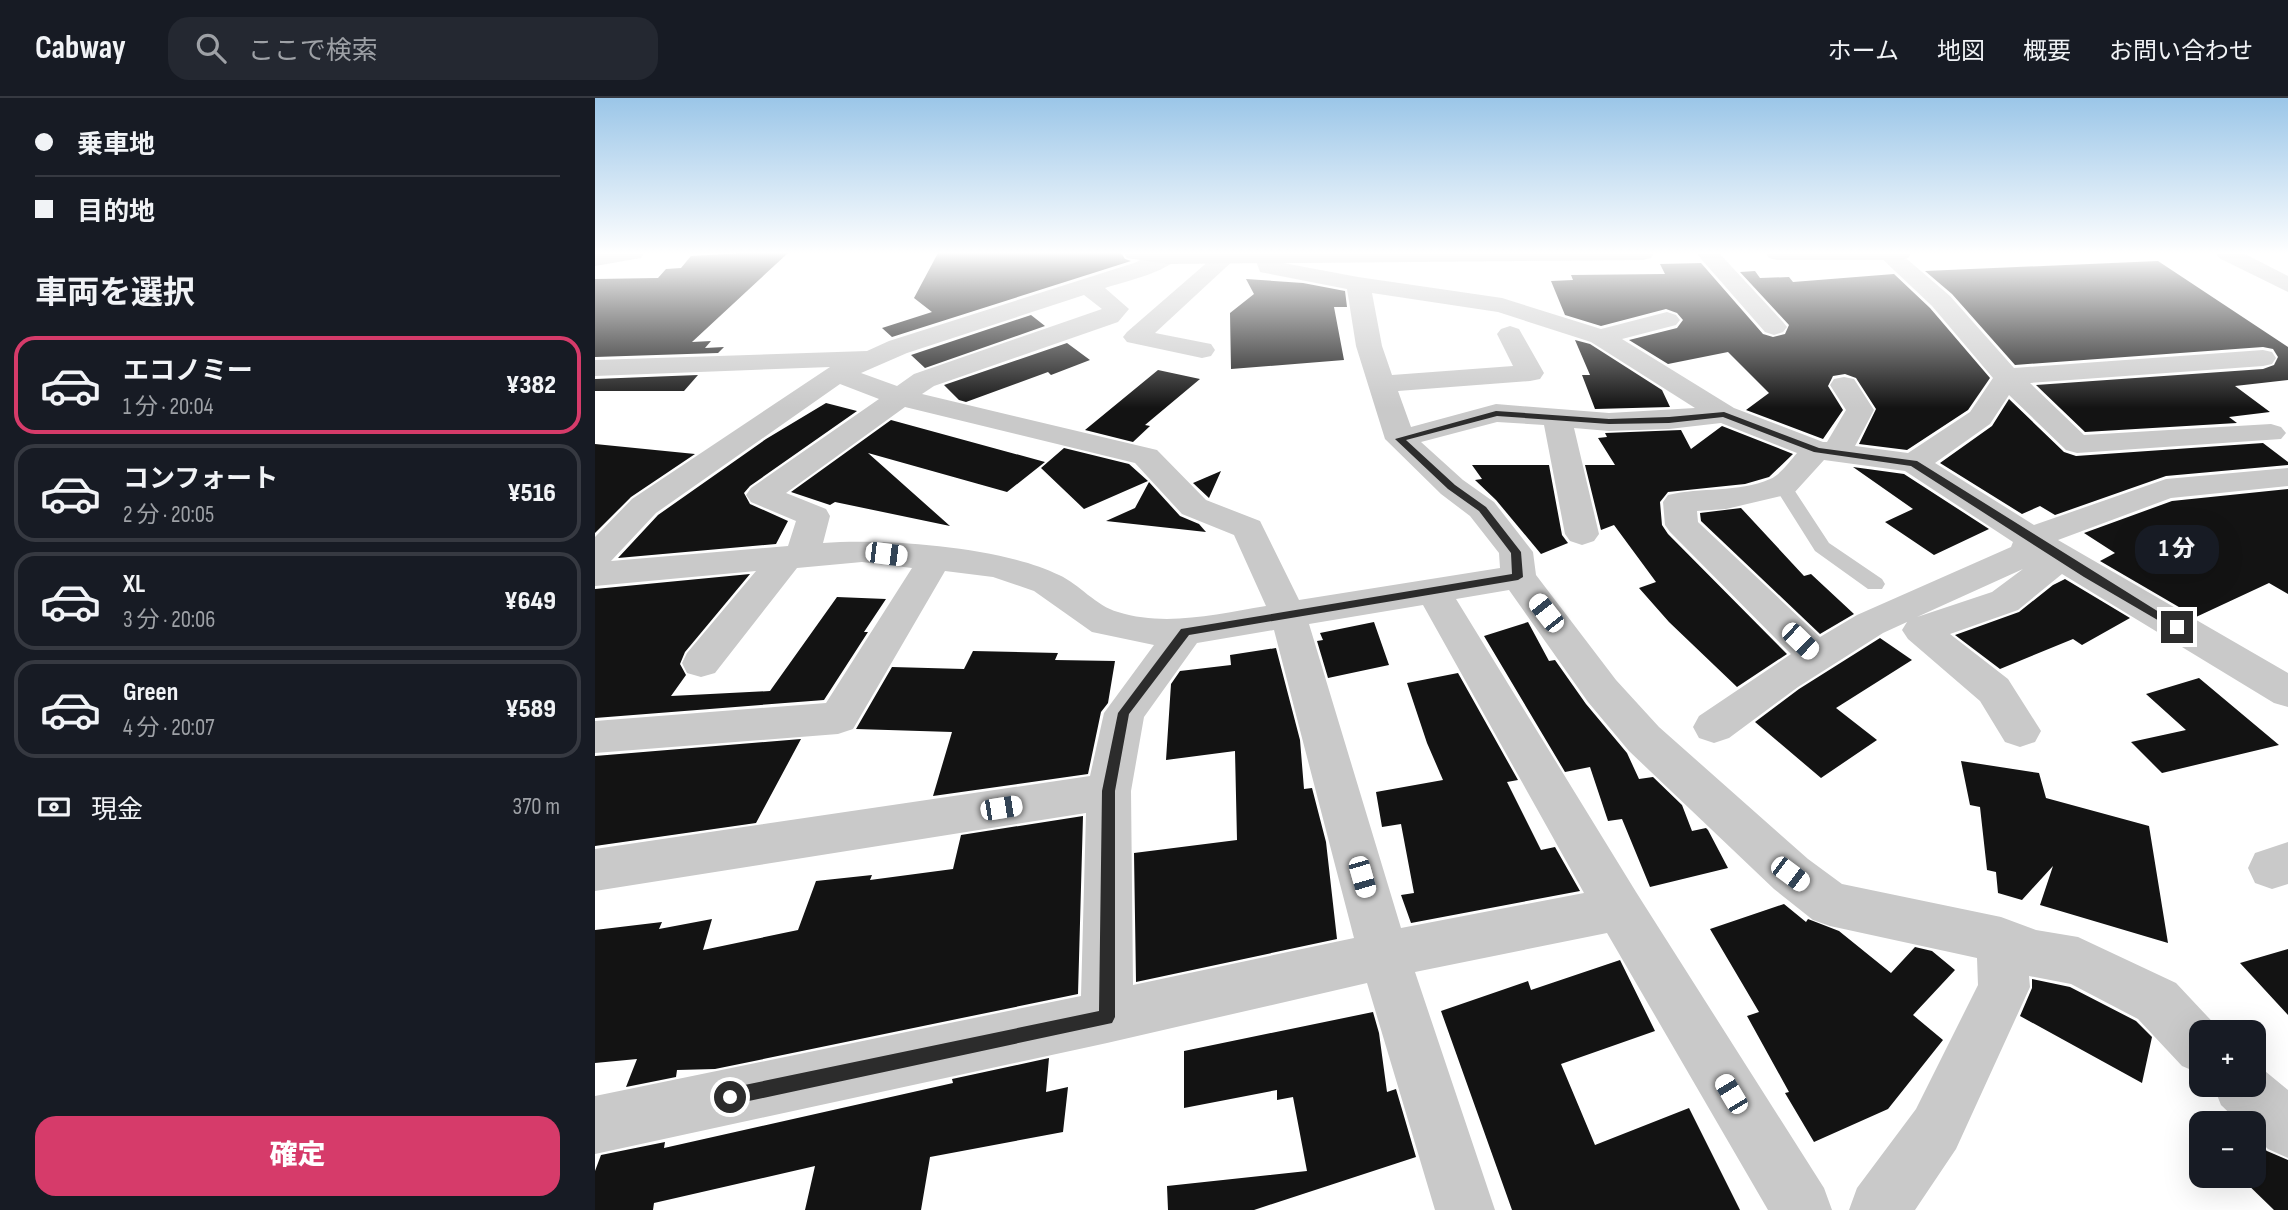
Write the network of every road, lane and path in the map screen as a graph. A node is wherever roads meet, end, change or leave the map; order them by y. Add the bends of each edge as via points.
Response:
1 (1028, 305) edge
2 (1112, 305) edge
3 (1172, 305) edge
4 (1362, 305) edge
5 (1501, 305) edge
6 (1755, 305) edge
7 (1944, 305) edge
8 (1667, 320) dead end
9 (1775, 327) dead end
10 (1510, 334) dead end
11 (1600, 337) junction
12 (1202, 350) dead end
13 (2276, 356) edge
14 (869, 358) junction
15 (595, 368) edge
16 (2288, 372) edge
17 (837, 374) junction
18 (2007, 377) junction
19 (1382, 384) junction
20 (1844, 385) dead end
21 (899, 397) junction
22 (1724, 414) junction
23 (1557, 419) junction
24 (2271, 433) dead end
25 (1400, 439) junction
26 (1826, 452) junction
27 (1914, 463) junction
28 (2288, 477) edge
29 (1783, 486) junction
30 (1582, 534) dead end
31 (2046, 547) junction
32 (595, 557) edge
33 (794, 558) junction
34 (934, 560) junction
35 (595, 574) edge
36 (1518, 577) junction
37 (1875, 584) dead end
38 (1433, 591) junction
39 (1289, 615) junction
40 (1185, 632) junction
41 (1817, 657) junction
42 (701, 663) dead end
43 (2288, 692) edge
44 (1714, 727) dead end
45 (2020, 731) dead end
46 (595, 737) edge
47 (1109, 791) junction
48 (595, 870) edge
49 (1619, 908) junction
50 (2001, 940) junction
51 (1384, 956) junction
52 (1107, 1017) junction
53 (2189, 1034) edge
54 (2254, 1097) edge
55 (595, 1125) edge
56 (2288, 1129) edge
57 (1456, 1208) edge
58 (1802, 1210) edge
59 (1879, 1210) edge

1 - 14 street
2 - 21 street via 1117,309 1109,317 924,380
3 - 12 street via 1136,337
4 - 19 street
5 - 11 street
6 - 9 street
7 - 18 street
8 - 11 street
10 - 19 street via 1530,373
11 - 22 street
13 - 16 street
13 - 18 street
14 - 15 street
14 - 17 street
17 - 21 street
17 - 32 street via 644,506
18 - 24 street via 2077,444
18 - 27 street via 1980,418
19 - 25 street
20 - 26 street via 1860,410
21 - 33 street via 762,495 814,516
21 - 39 street via 1146,456 1194,507 1248,528
22 - 23 street via 1609,422
22 - 26 street
23 - 25 street via 1496,413
23 - 30 street
25 - 36 street via 1482,509 1516,552
26 - 27 street
26 - 29 street
27 - 31 street
28 - 31 street via 2166,489
29 - 37 lane via 1822,547
29 - 41 street via 1726,499 1679,502 1682,525
31 - 41 street via 1870,624
31 - 43 street
31 - 45 street via 2005,601 1921,630 1994,691
33 - 34 street via 862,551
33 - 35 street
33 - 42 street
34 - 40 street via 997,566 1047,583 1105,623 1153,632
34 - 46 street via 838,718
36 - 38 street
36 - 50 street via 1602,691 1644,739 1790,874 1830,904
38 - 39 street
38 - 49 street
39 - 40 street
39 - 51 street
40 - 47 street via 1124,713
41 - 44 street
47 - 48 street
47 - 52 street
49 - 51 street
49 - 58 street
50 - 53 street via 2035,954 2078,961 2157,1001
50 - 59 street via 2004,987 1936,1129
51 - 52 street
51 - 57 street
52 - 55 street
54 - 56 street

